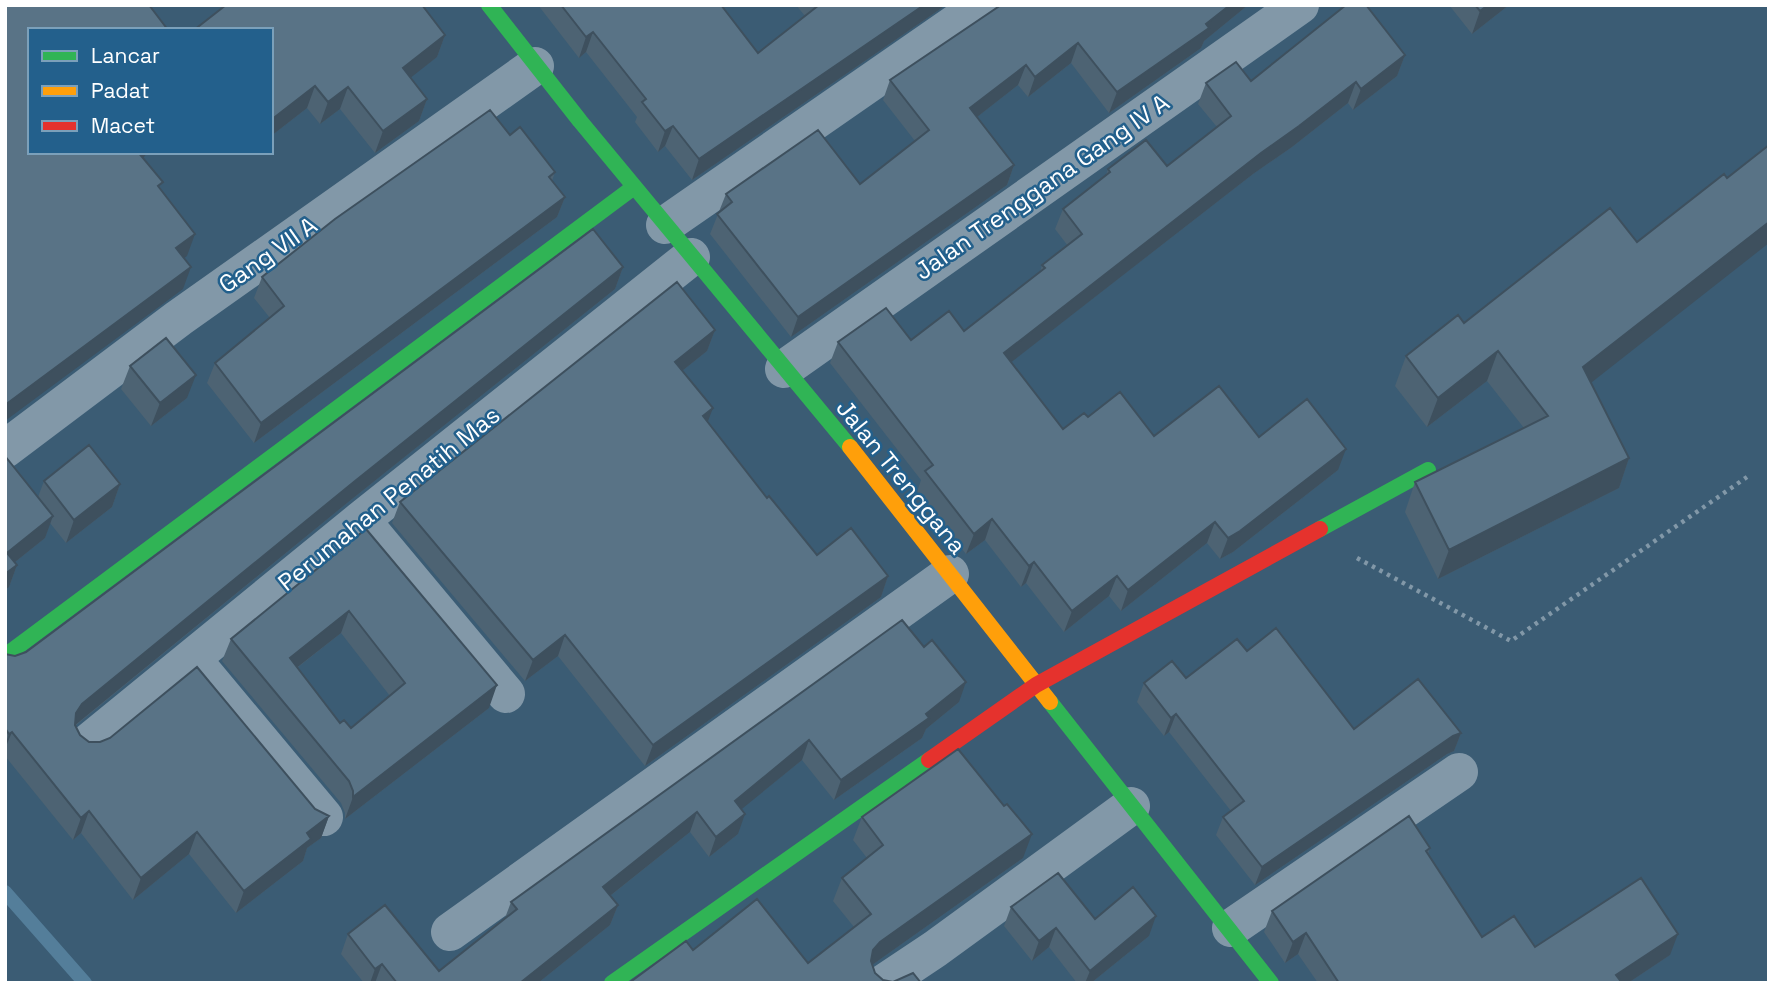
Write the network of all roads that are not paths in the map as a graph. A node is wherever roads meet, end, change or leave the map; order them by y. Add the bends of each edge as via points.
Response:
1 (489, 5) edge
2 (985, 5) edge
3 (1300, 5) edge
4 (535, 66) junction
5 (634, 187) junction
6 (665, 225) junction
7 (691, 257) junction
8 (784, 369) junction
9 (5, 449) edge
10 (1428, 470) dead end
11 (361, 520) junction
12 (950, 574) junction
13 (5, 656) edge
14 (192, 659) junction
15 (1036, 685) junction
16 (506, 694) dead end
17 (88, 743) edge
18 (1459, 772) dead end
19 (1131, 806) junction
20 (324, 817) edge
21 (1231, 928) junction
22 (450, 932) dead end
23 (612, 983) edge
24 (884, 983) edge
25 (1270, 983) edge

1 - 4 street, Jalan Trenggana
2 - 6 street
3 - 8 street, Jalan Trenggana Gang IV A
4 - 5 street, Jalan Trenggana
4 - 9 street, Gang VII A via 179,318
5 - 6 street, Jalan Trenggana
5 - 13 street
6 - 7 street, Jalan Trenggana
7 - 8 street, Jalan Trenggana
7 - 11 street, Perumahan Penatih Mas
8 - 12 street, Jalan Trenggana
10 - 15 street
11 - 14 street, Perumahan Penatih Mas
11 - 16 street
12 - 15 street, Jalan Trenggana
12 - 22 street
14 - 17 street, Perumahan Penatih Mas
14 - 20 street
15 - 19 street, Jalan Trenggana
15 - 23 street
18 - 21 street
19 - 21 street, Jalan Trenggana
19 - 24 street
21 - 25 street, Jalan Trenggana

